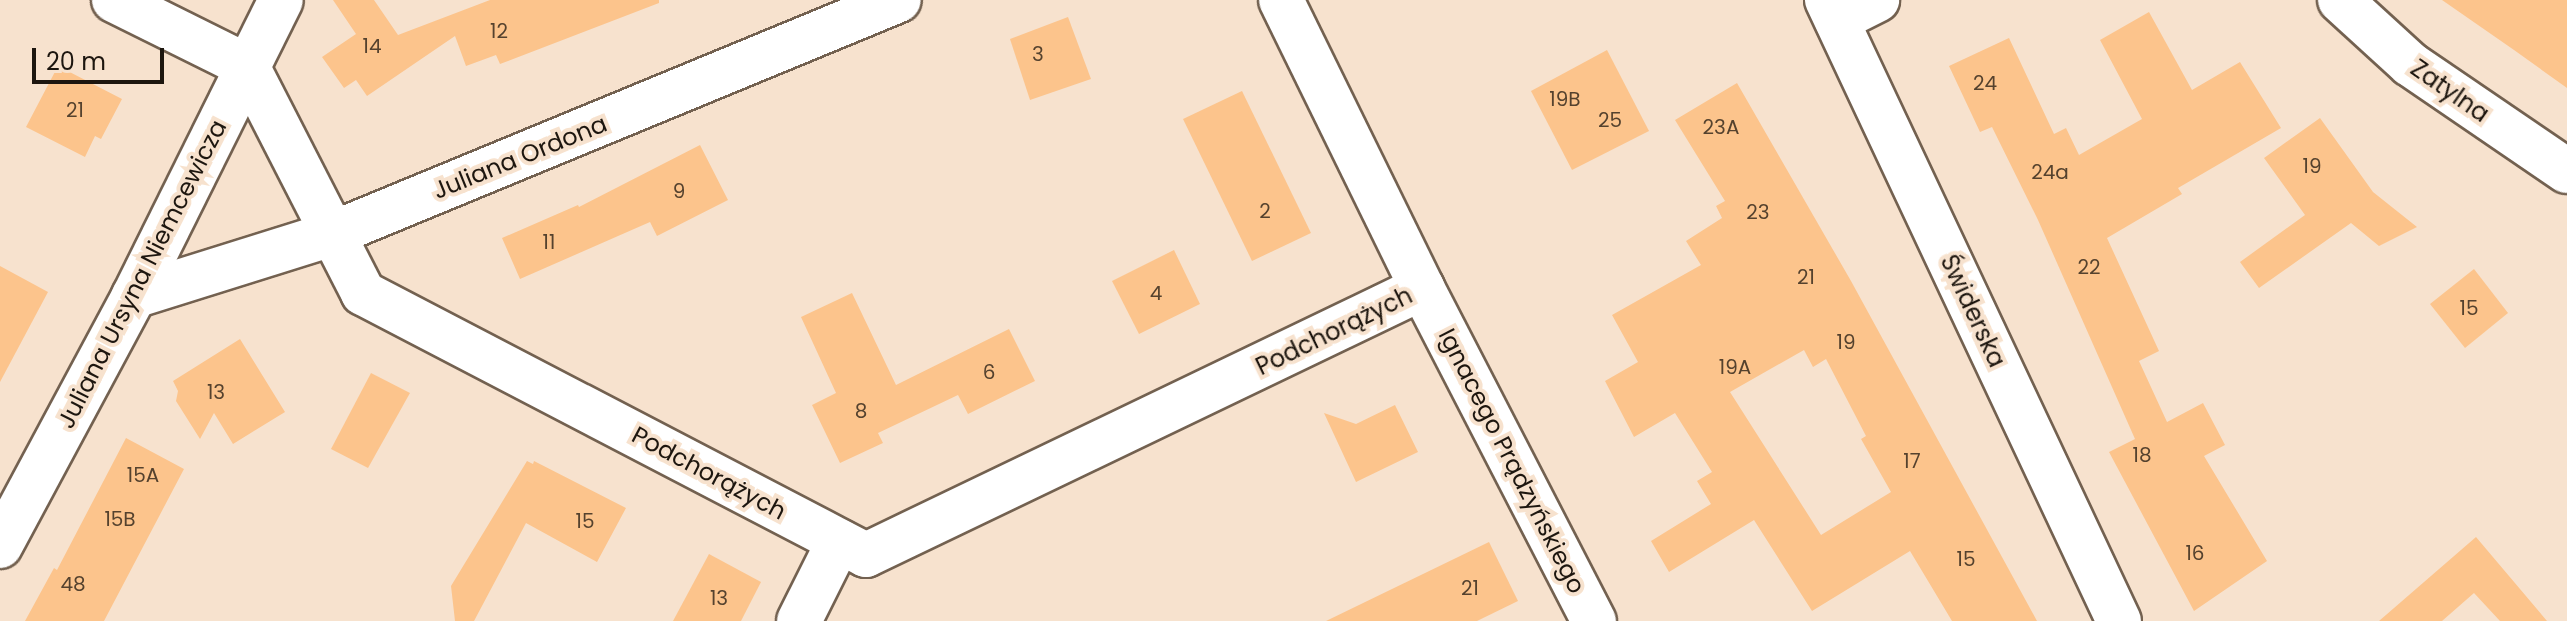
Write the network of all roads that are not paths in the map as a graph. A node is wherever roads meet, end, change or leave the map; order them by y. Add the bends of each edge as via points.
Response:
1 (114, 0) edge
2 (281, 0) edge
3 (899, 0) edge
4 (1281, 0) edge
5 (1877, 0) edge
6 (2340, 0) edge
7 (1832, 10) edge
8 (247, 66) junction
9 (2567, 171) edge
10 (332, 234) junction
11 (1422, 288) junction
12 (134, 296) junction
13 (839, 541) junction
14 (0, 546) edge
15 (799, 621) edge
16 (1594, 621) edge
17 (2119, 621) edge

1 - 8 street
2 - 8 street, Juliana Ursyna Niemcewicza
3 - 10 street, Juliana Ordona
4 - 11 street, Ignacego Prądzyńskiego
5 - 7 street
6 - 9 street, Zatylna via 2410,64
7 - 17 street, Świderska
8 - 10 street, Podchorążych
8 - 12 street, Juliana Ursyna Niemcewicza
10 - 12 street, Juliana Ordona
10 - 13 street, Podchorążych via 363,293
11 - 13 street, Podchorążych via 866,555
11 - 16 street, Ignacego Prądzyńskiego
12 - 14 street, Juliana Ursyna Niemcewicza
13 - 15 street

